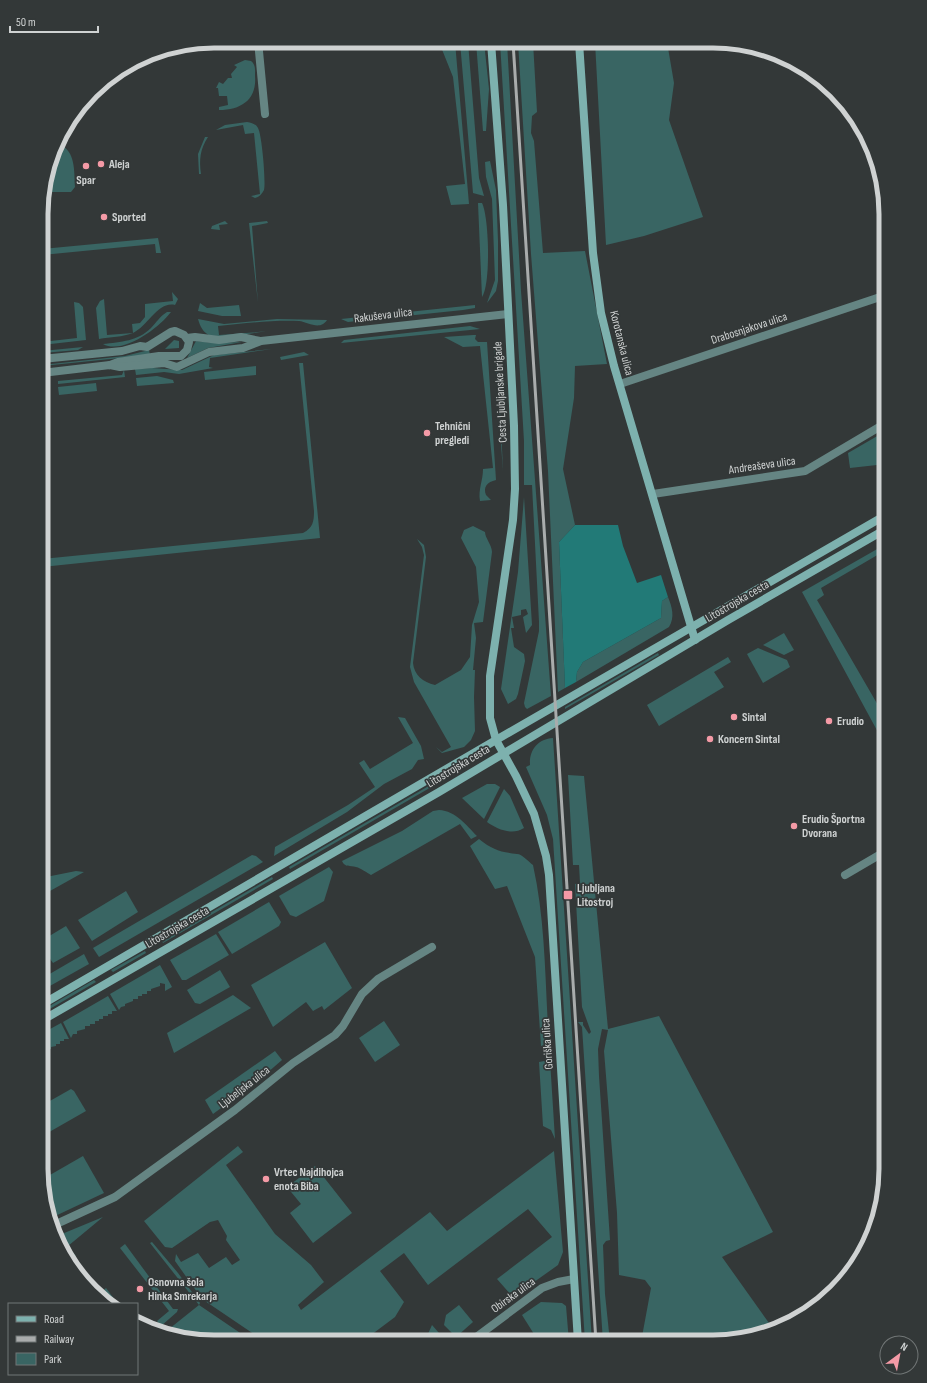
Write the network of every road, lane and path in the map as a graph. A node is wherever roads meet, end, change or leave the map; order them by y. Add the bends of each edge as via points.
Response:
1 (259, 48) edge
2 (491, 48) edge
3 (579, 48) edge
4 (265, 114) dead end
5 (879, 297) edge
6 (508, 314) junction
7 (187, 338) junction
8 (261, 341) junction
9 (157, 342) junction
10 (48, 358) edge
11 (161, 360) junction
12 (48, 372) edge
13 (620, 384) junction
14 (879, 426) edge
15 (653, 494) junction
16 (879, 519) edge
17 (879, 533) edge
18 (691, 627) junction
19 (695, 640) junction
20 (663, 643) junction
21 (669, 654) junction
22 (496, 740) junction
23 (503, 754) junction
24 (879, 855) edge
25 (845, 875) dead end
26 (432, 947) dead end
27 (48, 1001) edge
28 (48, 1017) edge
29 (58, 1223) edge
30 (574, 1279) junction
31 (479, 1335) edge
32 (578, 1335) edge

1 - 4 street
2 - 6 main road, Cesta Ljubljanske brigade
3 - 13 main road, Korotanska ulica via 595,271 603,320
5 - 13 street, Drabosnjakova ulica
6 - 8 street, Rakuševa ulica
6 - 22 main road, Cesta Ljubljanske brigade via 515,489 513,520 490,680 490,722
7 - 8 street, Rakuševa ulica via 219,340 241,337
7 - 9 street via 175,331
7 - 11 street via 189,346 181,356
8 - 11 street, Rakuševa ulica via 243,348 209,352 177,367
9 - 10 street via 147,347 140,346 122,351
9 - 11 street via 156,351
11 - 12 street, Rakuševa ulica via 118,362
13 - 15 main road, Korotanska ulica
14 - 15 street, Andreaševa ulica via 805,471
15 - 18 main road, Korotanska ulica
16 - 18 main road, Litostrojska cesta
17 - 19 main road, Litostrojska cesta
18 - 19 main road, Korotanska ulica
18 - 20 main road, Litostrojska cesta
19 - 21 main road, Litostrojska cesta
20 - 21 main road
20 - 22 main road, Litostrojska cesta
21 - 23 main road, Litostrojska cesta
22 - 23 main road, Cesta Ljubljanske brigade
22 - 27 main road, Litostrojska cesta
23 - 28 main road, Litostrojska cesta
23 - 30 main road, Goriška ulica via 534,814 549,875
24 - 25 street
26 - 29 street, Ljubeljska ulica via 378,980 362,994 335,1035 293,1063 235,1110 116,1197
30 - 31 street, Obirska ulica via 542,1288
30 - 32 main road, Goriška ulica

